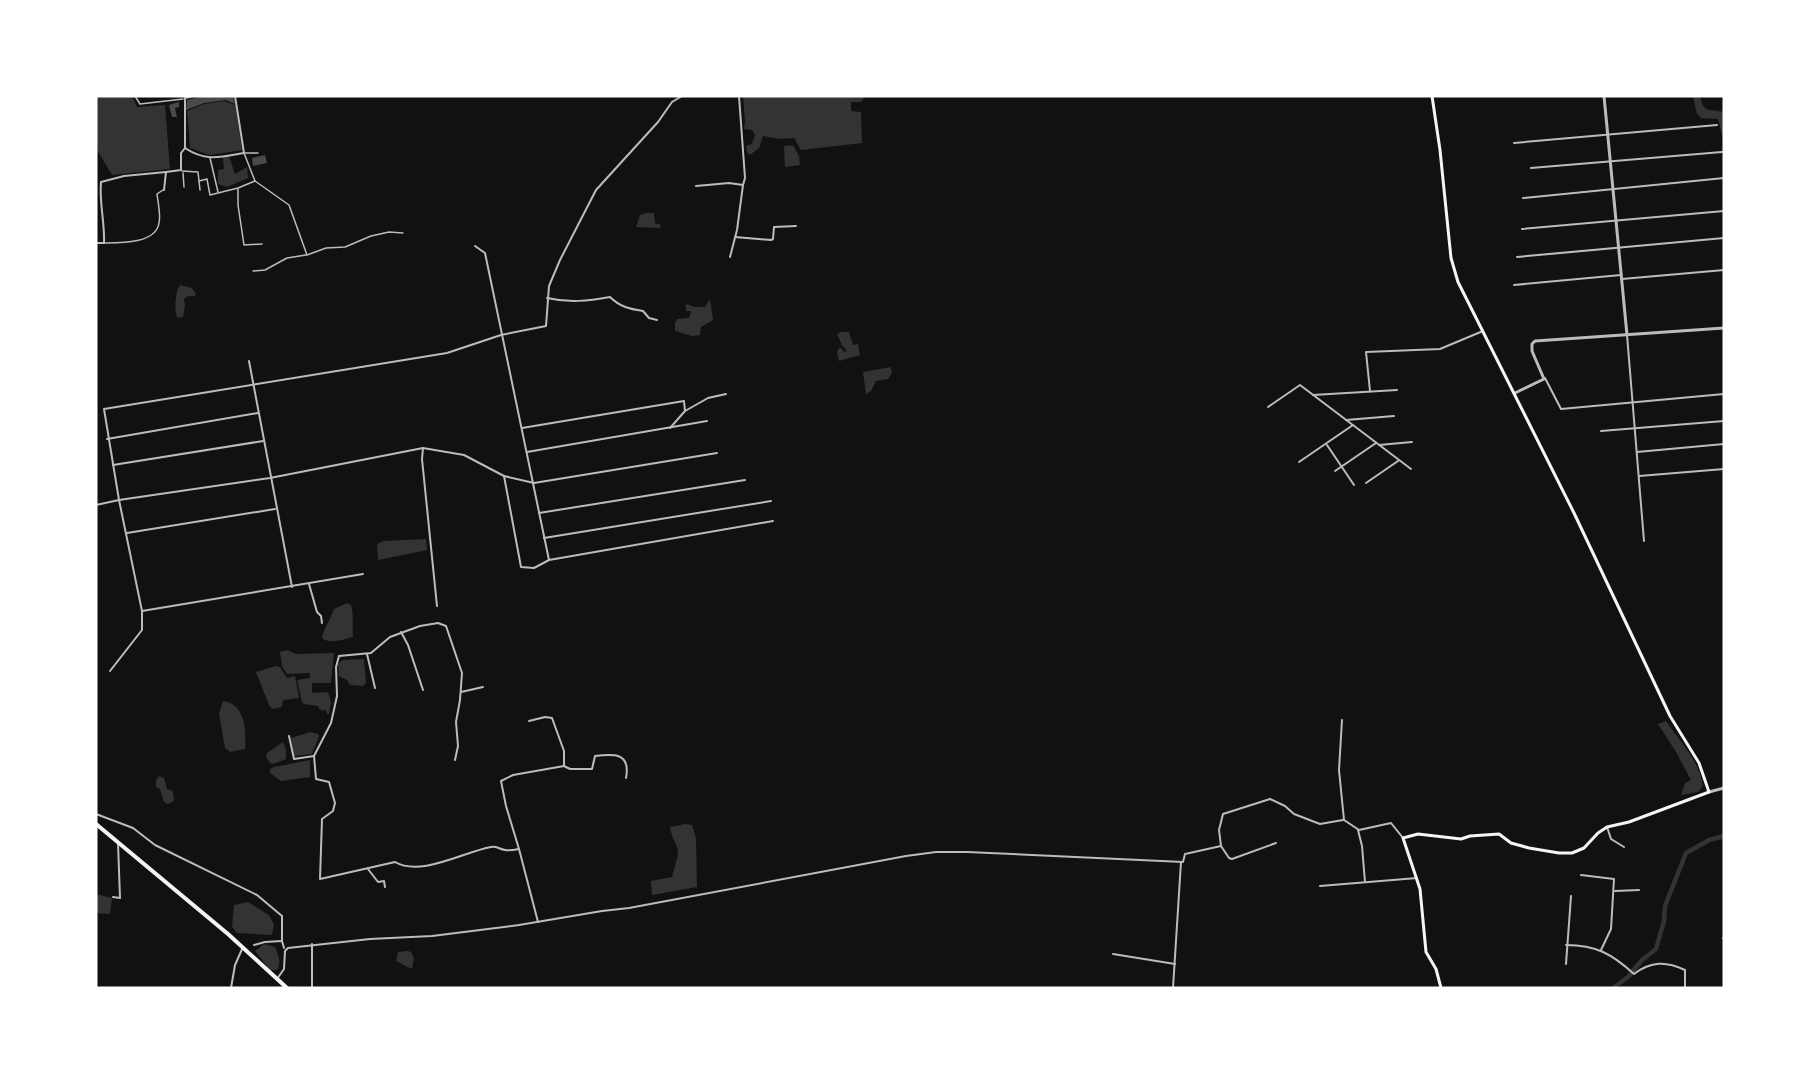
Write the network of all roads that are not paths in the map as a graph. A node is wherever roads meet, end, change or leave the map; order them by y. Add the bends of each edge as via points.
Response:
1 (135, 96) edge
2 (194, 96) edge
3 (235, 96) edge
4 (682, 96) edge
5 (740, 96) edge
6 (1432, 96) edge
7 (1604, 96) edge
8 (185, 98) junction
9 (1717, 124) dead end
10 (1608, 135) junction
11 (1514, 143) dead end
12 (185, 148) junction
13 (1722, 152) dead end
14 (244, 153) junction
15 (258, 153) dead end
16 (210, 158) junction
17 (1611, 160) junction
18 (1531, 168) dead end
19 (182, 171) junction
20 (166, 172) junction
21 (1724, 178) edge
22 (199, 181) junction
23 (255, 181) junction
24 (743, 185) junction
25 (696, 186) dead end
26 (184, 187) dead end
27 (237, 188) junction
28 (1613, 189) junction
29 (164, 190) joint
30 (200, 190) dead end
31 (218, 192) junction
32 (1523, 198) dead end
33 (1724, 211) edge
34 (1616, 221) junction
35 (796, 226) dead end
36 (1522, 229) dead end
37 (403, 233) dead end
38 (735, 237) junction
39 (1724, 238) edge
40 (96, 243) edge
41 (104, 243) junction
42 (262, 244) dead end
43 (475, 246) dead end
44 (1619, 248) junction
45 (307, 255) junction
46 (730, 257) dead end
47 (1517, 257) dead end
48 (1724, 270) edge
49 (253, 271) dead end
50 (1622, 277) junction
51 (1514, 285) dead end
52 (547, 298) junction
53 (657, 320) dead end
54 (1724, 328) edge
55 (1484, 332) junction
56 (501, 335) junction
57 (1627, 335) junction
58 (249, 361) dead end
59 (1545, 378) junction
60 (253, 386) junction
61 (1397, 390) dead end
62 (1370, 391) junction
63 (1515, 393) junction
64 (726, 394) dead end
65 (1724, 394) edge
66 (1313, 395) junction
67 (1633, 402) junction
68 (1268, 407) dead end
69 (685, 411) junction
70 (258, 413) junction
71 (1394, 416) dead end
72 (1346, 420) junction
73 (707, 421) dead end
74 (1724, 421) edge
75 (1353, 425) junction
76 (522, 428) junction
77 (670, 428) junction
78 (1635, 428) junction
79 (1601, 431) dead end
80 (107, 439) junction
81 (263, 441) junction
82 (1412, 442) dead end
83 (1326, 444) junction
84 (1378, 444) junction
85 (1724, 444) edge
86 (423, 448) junction
87 (527, 452) junction
88 (1637, 452) junction
89 (717, 453) dead end
90 (1399, 460) junction
91 (1299, 462) dead end
92 (113, 465) junction
93 (1342, 466) junction
94 (1411, 469) dead end
95 (1724, 469) edge
96 (1335, 471) dead end
97 (504, 476) junction
98 (1639, 476) junction
99 (270, 478) junction
100 (745, 480) dead end
101 (534, 483) junction
102 (1365, 483) dead end
103 (1354, 485) dead end
104 (119, 500) junction
105 (771, 501) dead end
106 (96, 505) edge
107 (276, 509) junction
108 (539, 513) junction
109 (773, 521) dead end
110 (127, 532) junction
111 (544, 538) junction
112 (1644, 541) dead end
113 (549, 560) junction
114 (363, 574) dead end
115 (309, 584) junction
116 (292, 587) junction
117 (437, 606) dead end
118 (142, 611) junction
119 (322, 623) dead end
120 (402, 632) junction
121 (367, 654) junction
122 (110, 671) dead end
123 (483, 687) dead end
124 (375, 688) dead end
125 (423, 690) dead end
126 (461, 693) junction
127 (1342, 720) dead end
128 (529, 721) dead end
129 (289, 736) dead end
130 (314, 756) junction
131 (455, 759) dead end
132 (564, 766) junction
133 (626, 778) dead end
134 (1724, 788) edge
135 (1709, 792) junction
136 (96, 814) edge
137 (1344, 820) junction
138 (96, 824) edge
139 (1607, 827) junction
140 (1358, 830) junction
141 (1403, 838) junction
142 (118, 843) junction
143 (1275, 843) dead end
144 (1221, 846) junction
145 (1624, 847) dead end
146 (519, 849) junction
147 (1181, 862) junction
148 (368, 868) junction
149 (1581, 875) dead end
150 (1417, 878) junction
151 (1365, 882) junction
152 (1320, 886) dead end
153 (385, 887) dead end
154 (1639, 890) dead end
155 (1615, 891) junction
156 (1571, 896) dead end
157 (113, 897) dead end
158 (538, 922) junction
159 (282, 941) junction
160 (312, 944) junction
161 (254, 945) dead end
162 (1566, 945) junction
163 (243, 947) junction
164 (285, 949) junction
165 (1601, 950) junction
166 (1113, 954) dead end
167 (1175, 964) junction
168 (1566, 964) dead end
169 (277, 979) junction
170 (231, 988) edge
171 (287, 988) edge
172 (312, 988) edge
173 (1173, 988) edge
174 (1441, 988) edge
175 (1685, 988) edge

1 - 8 street via 140,104
2 - 8 street
3 - 14 street
4 - 52 street via 672,102 658,123 596,190 560,260
5 - 24 street via 746,178
6 - 55 main road via 1451,258 1458,282
7 - 10 street
8 - 12 street
9 - 10 street
10 - 11 street
10 - 17 street
12 - 16 street
12 - 19 street via 181,153
13 - 17 street
14 - 15 street
14 - 16 street
14 - 23 street
16 - 31 street
17 - 18 street
17 - 28 street
19 - 20 street
19 - 22 street via 198,172
19 - 26 street
20 - 29 street
20 - 41 street via 101,182
21 - 28 street
22 - 30 street
22 - 31 street via 207,179 210,195
23 - 27 street
23 - 45 street via 289,205
24 - 25 street
24 - 38 street
27 - 31 street
27 - 42 street via 244,244
28 - 32 street
28 - 34 street
29 - 41 street via 157,194 159,224 154,233 127,243
33 - 34 street
34 - 36 street
34 - 44 street
35 - 38 street via 774,227 771,240
37 - 45 street via 371,236 345,247
38 - 46 street
39 - 44 street
40 - 41 street
43 - 56 street via 485,254
44 - 47 street
44 - 50 street
45 - 49 street
48 - 50 street
50 - 51 street
50 - 57 street
52 - 53 street via 565,302 610,297 616,304 643,311
52 - 56 street via 546,326
54 - 57 street
55 - 62 street via 1440,349 1366,352
55 - 63 main road
56 - 60 street via 447,353
56 - 76 street
57 - 59 street via 1535,341 1532,351
57 - 67 street
58 - 60 street
59 - 63 street
59 - 67 street via 1561,409
60 - 70 street
60 - 80 street via 104,409
61 - 62 street
62 - 66 street
63 - 135 main road via 1670,716 1699,763
64 - 69 street via 708,398
65 - 67 street
66 - 68 street via 1300,385
66 - 72 street
67 - 78 street
69 - 76 street via 684,401
69 - 77 street
70 - 80 street
70 - 81 street
71 - 72 street
72 - 75 street
73 - 77 street
74 - 78 street
75 - 83 street
75 - 84 street
76 - 87 street
77 - 87 street
78 - 79 street
78 - 88 street
80 - 92 street
81 - 92 street
81 - 99 street
82 - 84 street
83 - 91 street
83 - 93 street
84 - 90 street
84 - 93 street
85 - 88 street
86 - 97 street via 464,455
86 - 99 street
86 - 117 street
87 - 101 street
88 - 98 street
89 - 101 street
90 - 94 street
90 - 102 street
92 - 104 street
93 - 96 street
93 - 103 street
95 - 98 street
97 - 101 street
97 - 113 street via 521,567 534,568
98 - 112 street
99 - 104 street
99 - 107 street
100 - 108 street
101 - 108 street
104 - 106 street
104 - 110 street
105 - 111 street
107 - 110 street
107 - 116 street
108 - 111 street
109 - 113 street
110 - 118 street
111 - 113 street
114 - 115 street
115 - 116 street
115 - 119 street
116 - 118 street
118 - 122 street via 142,630
120 - 121 street
120 - 125 street
120 - 126 street via 438,623 446,626 462,672
121 - 124 street
121 - 130 street via 339,656 332,723
123 - 126 street
126 - 131 street
127 - 137 street via 1339,770
128 - 132 street via 552,718 564,751
129 - 130 street via 294,759
130 - 148 street via 316,779 329,782 335,803 333,811 322,819 320,879
132 - 133 street via 592,769 595,756 616,754 626,768
132 - 146 street via 513,775 501,781
134 - 135 street
135 - 139 main road
136 - 159 street via 133,828 154,845 257,895 282,916
137 - 140 street
137 - 144 street via 1320,824 1272,800 1264,800 1223,814
138 - 142 main road
139 - 141 main road via 1584,848 1572,853 1511,843 1499,834 1461,839 1418,834
139 - 145 street via 1611,838
140 - 141 street via 1390,823
140 - 151 street
141 - 150 main road
142 - 157 street via 120,898
142 - 163 main road
143 - 144 street via 1232,859
144 - 147 street via 1185,854
146 - 148 street via 495,847 444,862 405,868 395,862
146 - 158 street
147 - 158 street via 936,852
147 - 167 street
148 - 153 street via 378,882 384,881
149 - 155 street via 1614,879
150 - 151 street
150 - 174 main road via 1426,952
151 - 152 street
154 - 155 street
155 - 165 street via 1611,929
156 - 162 street
158 - 160 street via 432,936
159 - 161 street
159 - 164 street
160 - 164 street
160 - 172 street
162 - 165 street
162 - 168 street
163 - 169 main road
163 - 170 street
164 - 169 street via 284,969
165 - 175 street via 1634,974 1660,962 1685,969
166 - 167 street
167 - 173 street
169 - 171 main road

